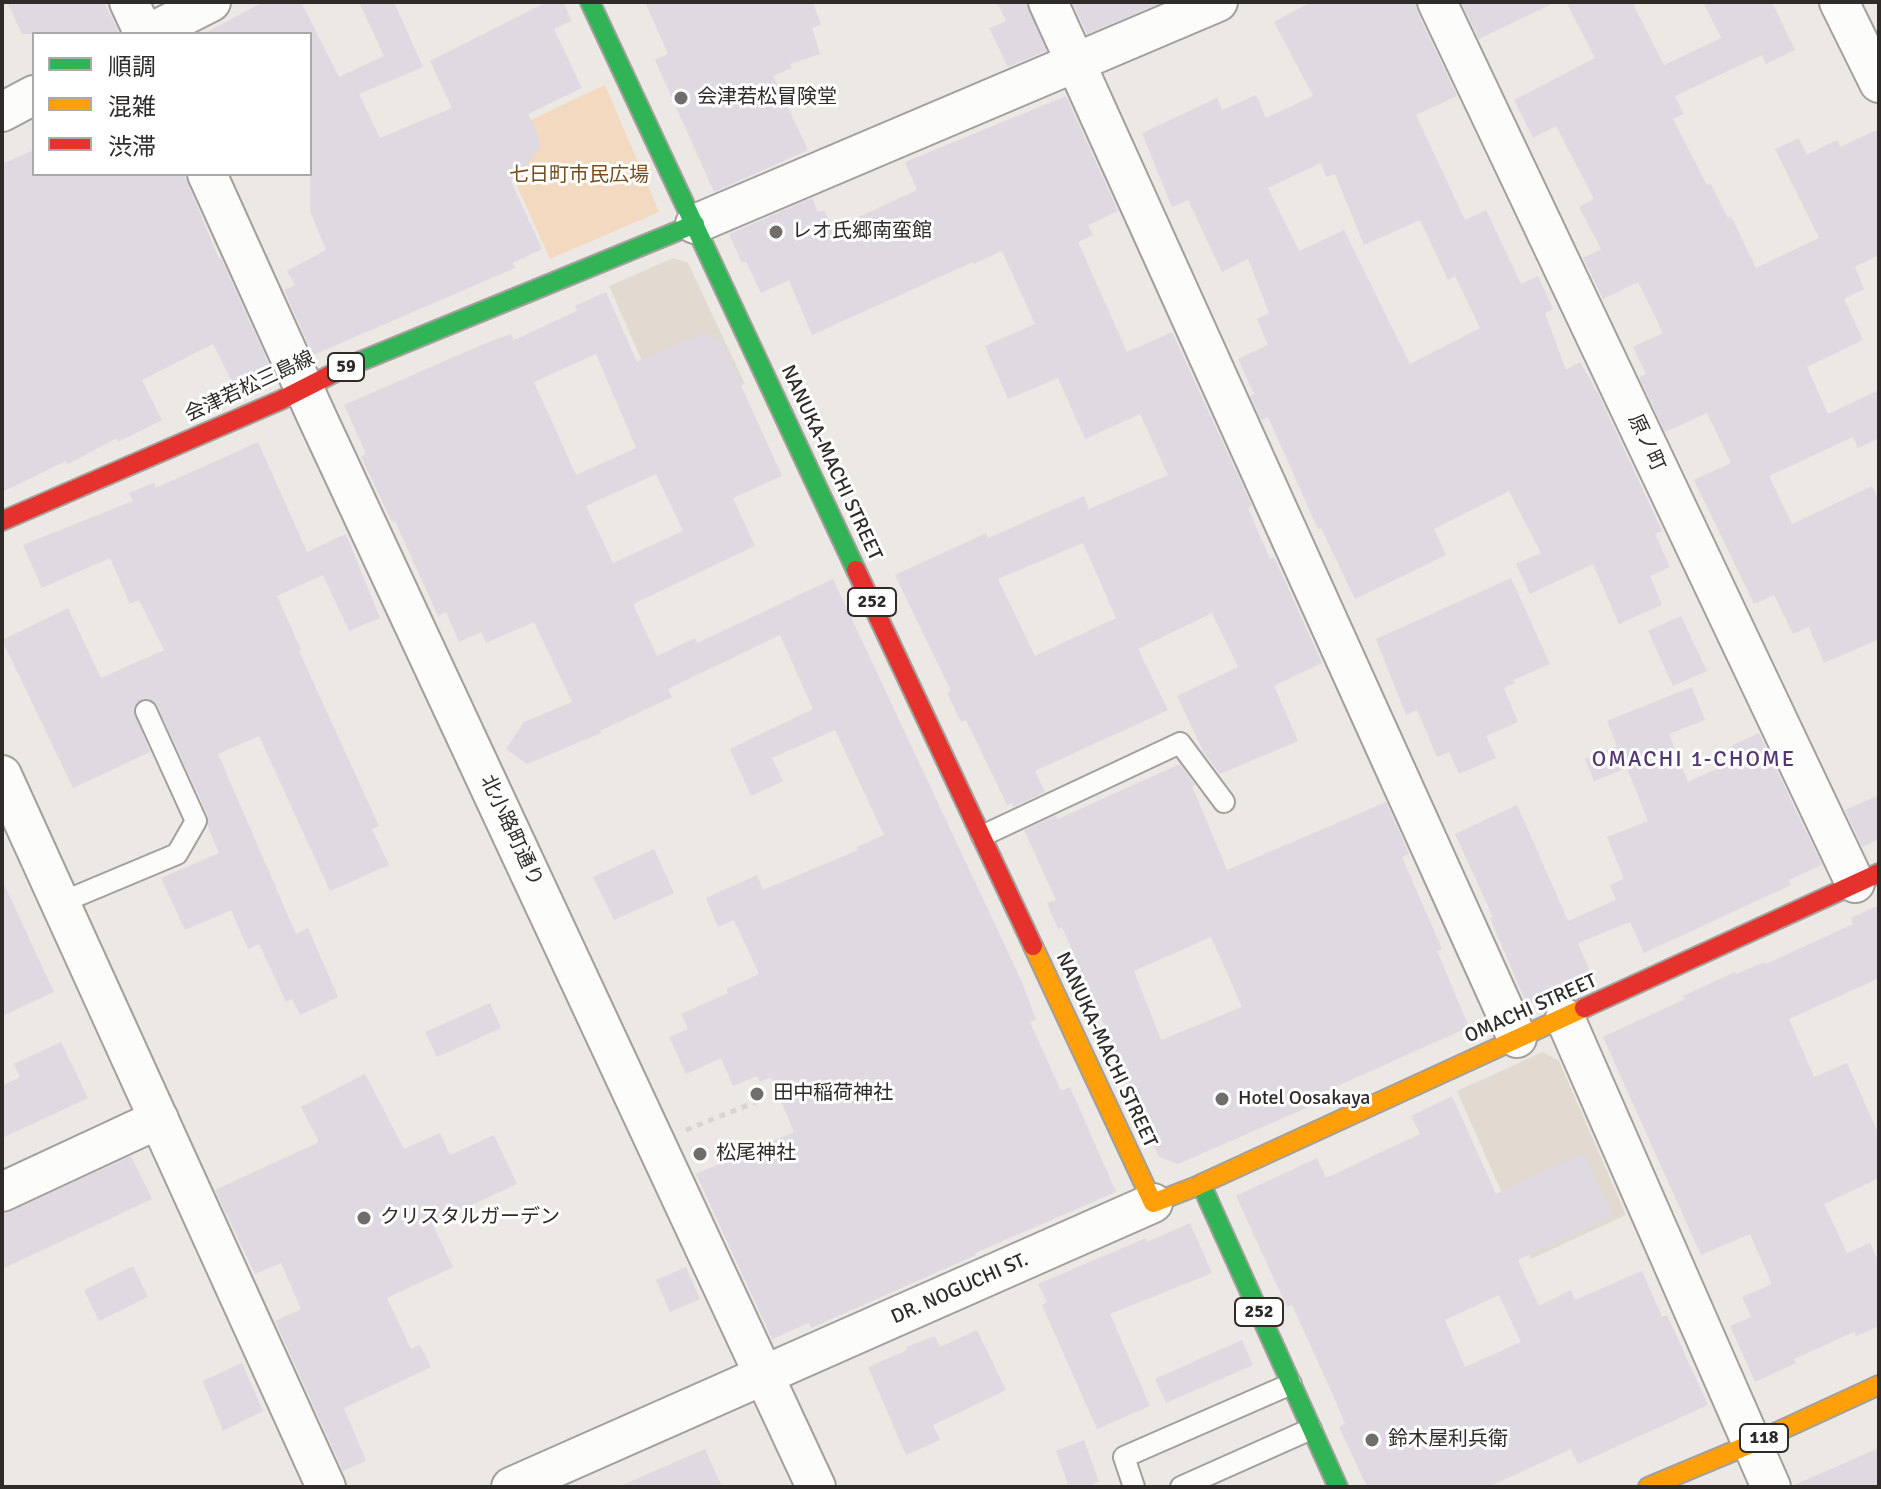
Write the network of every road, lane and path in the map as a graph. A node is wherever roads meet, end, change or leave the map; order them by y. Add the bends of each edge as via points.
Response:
1 (129, 2) edge
2 (211, 2) edge
3 (590, 2) edge
4 (1048, 2) edge
5 (1218, 2) edge
6 (1437, 2) edge
7 (1839, 2) edge
8 (145, 32) edge
9 (150, 32) edge
10 (1076, 62) junction
11 (1879, 83) edge
12 (32, 96) edge
13 (2, 112) edge
14 (208, 176) edge
15 (695, 224) junction
16 (305, 388) junction
17 (2, 521) edge
18 (146, 711) dead end
19 (2, 775) edge
20 (1224, 802) dead end
21 (982, 836) junction
22 (1867, 878) edge
23 (60, 903) junction
24 (1565, 1018) junction
25 (1517, 1038) junction
26 (763, 1099) dead end
27 (159, 1119) junction
28 (680, 1133) dead end
29 (1201, 1184) junction
30 (2, 1192) edge
31 (1153, 1203) junction
32 (766, 1376) junction
33 (1291, 1384) junction
34 (1879, 1385) edge
35 (1311, 1429) junction
36 (1751, 1444) junction
37 (326, 1487) edge
38 (511, 1487) edge
39 (816, 1487) edge
40 (1134, 1487) edge
41 (1181, 1487) edge
42 (1338, 1487) edge
43 (1648, 1487) edge
44 (1771, 1487) edge

1 - 8 street
2 - 9 street
3 - 15 main road, NANUKA-MACHI STREET / 252
4 - 10 street
5 - 10 street
6 - 22 street, 原ノ町
7 - 11 street
10 - 15 street
10 - 25 street
12 - 13 street
14 - 16 street, 北小路町通り
15 - 16 main road, 会津若松三島線 / 59
15 - 21 main road, NANUKA-MACHI STREET / 252
16 - 17 main road, 会津若松三島線 / 59
16 - 32 street, 北小路町通り
18 - 23 lane via 196,821 177,854
19 - 23 street
20 - 21 lane via 1180,743
21 - 31 main road, NANUKA-MACHI STREET / 252
22 - 24 main road, OMACHI STREET
23 - 27 street
24 - 25 main road, OMACHI STREET
24 - 36 street
25 - 29 main road, OMACHI STREET
26 - 28 path
27 - 30 street
27 - 37 street
29 - 31 main road, OMACHI STREET
29 - 33 main road, 252
31 - 32 street, DR. NOGUCHI ST.
32 - 38 street, DR. NOGUCHI ST.
32 - 39 street, 北小路町通り
33 - 35 main road, 252
33 - 40 lane via 1124,1457
34 - 36 main road, 118
35 - 41 lane
35 - 42 main road, 252
36 - 43 main road, 118
36 - 44 street

